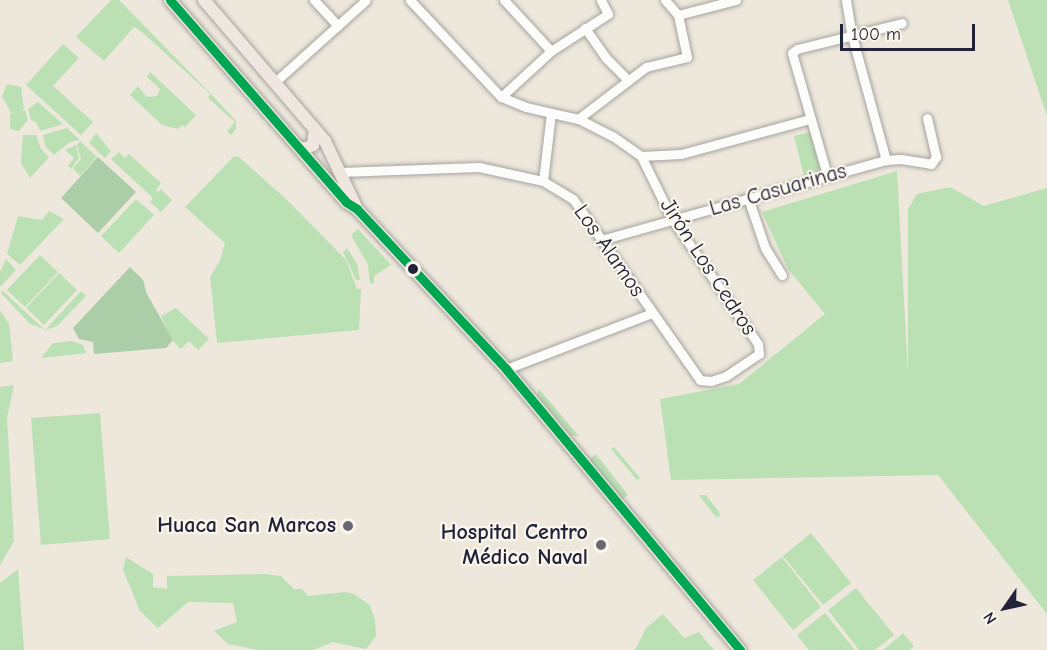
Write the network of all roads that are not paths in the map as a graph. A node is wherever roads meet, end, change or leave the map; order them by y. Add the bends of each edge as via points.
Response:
1 (171, 0) edge
2 (204, 0) edge
3 (314, 0) edge
4 (366, 0) edge
5 (410, 0) edge
6 (504, 0) edge
7 (601, 0) edge
8 (665, 0) edge
9 (736, 0) edge
10 (846, 0) edge
11 (705, 4) edge
12 (678, 15) junction
13 (902, 23) dead end
14 (338, 26) junction
15 (585, 28) junction
16 (852, 36) junction
17 (551, 51) junction
18 (628, 80) junction
19 (275, 82) junction
20 (501, 97) junction
21 (551, 112) junction
22 (927, 118) dead end
23 (578, 119) junction
24 (810, 119) junction
25 (315, 129) junction
26 (299, 147) junction
27 (641, 156) junction
28 (886, 160) junction
29 (340, 172) junction
30 (827, 175) junction
31 (543, 181) junction
32 (748, 198) junction
33 (357, 209) junction
34 (672, 219) junction
35 (601, 240) junction
36 (782, 275) dead end
37 (652, 313) junction
38 (506, 369) junction
39 (700, 380) joint
40 (740, 650) edge

1 - 26 main road
2 - 19 main road
3 - 14 street
4 - 14 street
5 - 20 street, Jirón Los Cedros
6 - 17 street
7 - 15 street via 609,12
8 - 12 street
9 - 11 street
10 - 16 street
11 - 12 street
12 - 18 street via 687,57 651,64
13 - 16 street
14 - 19 street
15 - 17 street
15 - 18 street via 605,57
16 - 24 street via 796,49 791,54
16 - 28 street
17 - 20 street
18 - 23 street
19 - 25 main road
20 - 21 street, Jirón Los Cedros
21 - 23 street, Jirón Los Cedros
21 - 31 street
22 - 28 street, Las Casuarinas via 936,157 933,162
23 - 27 street, Jirón Los Cedros
24 - 27 street via 681,154
24 - 30 street
25 - 26 main road via 313,145
25 - 29 main road
26 - 33 main road via 346,202
27 - 34 street, Jirón Los Cedros
28 - 30 street, Las Casuarinas
29 - 31 street, Los Alamos via 479,166
29 - 33 main road
30 - 32 street, Las Casuarinas
31 - 35 street, Los Alamos via 571,197
32 - 34 street, Las Casuarinas
32 - 36 street via 765,248
33 - 38 main road
34 - 35 street, Las Casuarinas
34 - 39 street, Jirón Los Cedros via 758,344 759,354 753,360 717,380
35 - 37 street, Los Alamos
37 - 38 street
37 - 39 street, Los Alamos
38 - 40 main road

